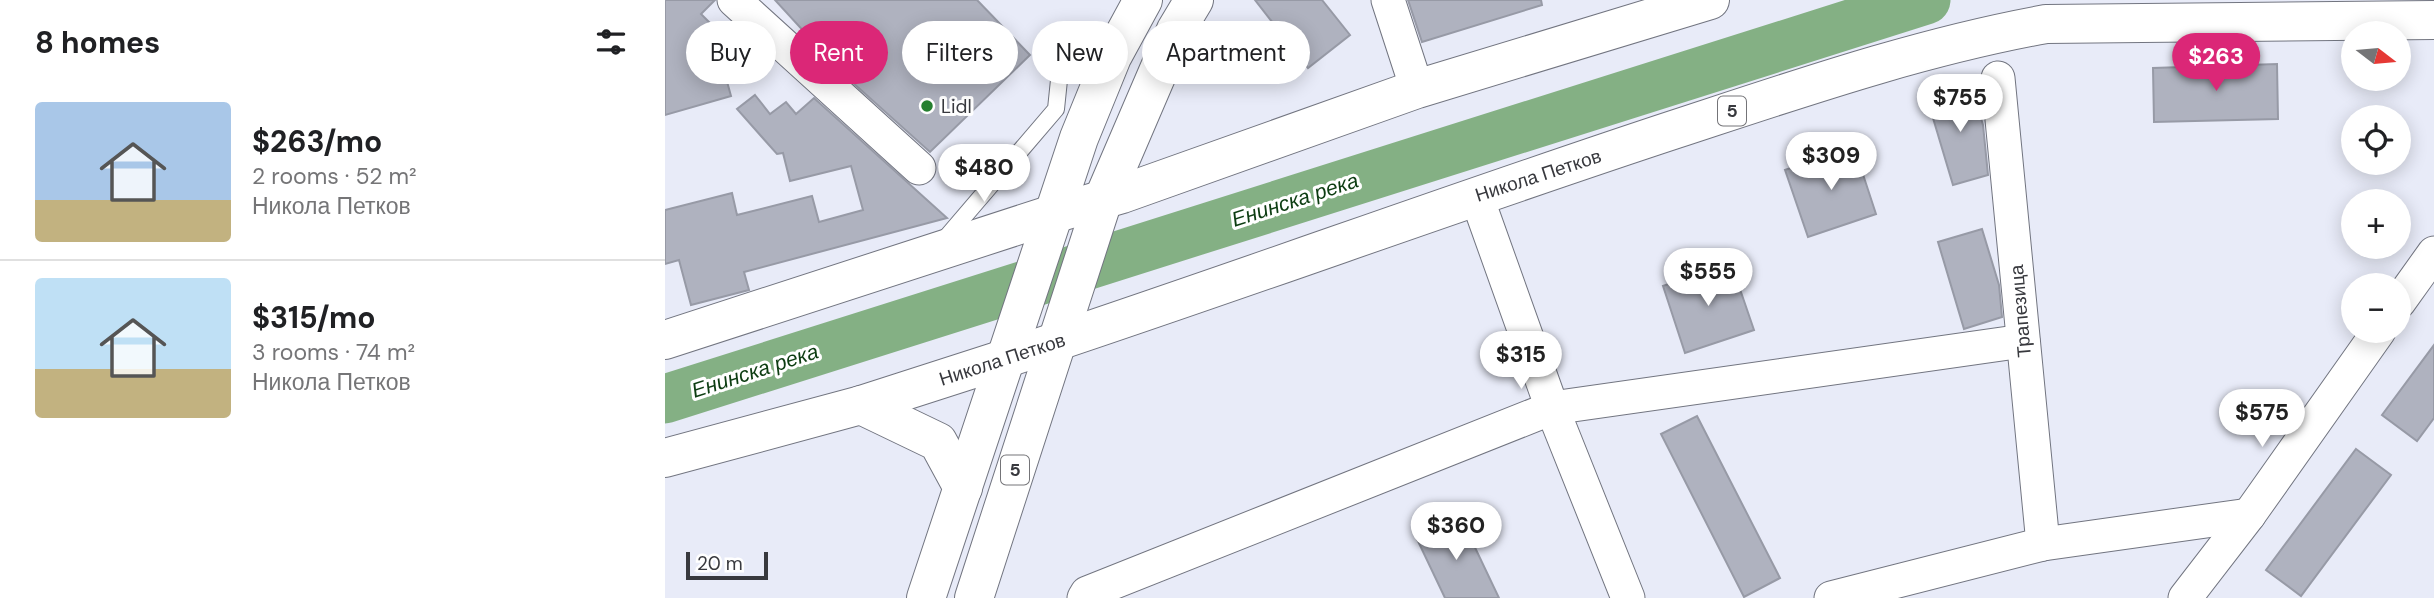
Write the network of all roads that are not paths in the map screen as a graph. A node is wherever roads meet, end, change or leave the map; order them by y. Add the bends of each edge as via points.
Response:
1 (734, 0) edge
2 (1143, 0) edge
3 (1194, 0) edge
4 (1388, 0) edge
5 (1710, 0) edge
6 (2434, 20) edge
7 (1128, 28) edge
8 (1998, 78) dead end
9 (1059, 84) edge
10 (1102, 84) edge
11 (1417, 89) junction
12 (919, 168) dead end
13 (1476, 195) junction
14 (1053, 214) junction
15 (1098, 216) junction
16 (934, 251) junction
17 (2434, 253) edge
18 (2411, 285) edge
19 (665, 340) edge
20 (2023, 341) junction
21 (1056, 342) junction
22 (2371, 343) edge
23 (1009, 345) junction
24 (861, 405) junction
25 (1552, 408) junction
26 (665, 458) edge
27 (963, 488) junction
28 (2249, 515) junction
29 (2043, 544) junction
30 (926, 598) edge
31 (974, 598) edge
32 (1084, 598) edge
33 (1628, 598) edge
34 (1831, 598) edge
35 (2185, 598) edge

1 - 12 street
2 - 7 main road
3 - 15 main road
4 - 11 street
5 - 11 main road
6 - 13 main road, Никола Петков / 5 via 2020,28 1905,54
8 - 20 street, Трапезица
9 - 16 lane via 1056,109
10 - 14 main road
11 - 15 main road
13 - 21 main road, Никола Петков / 5
13 - 25 street
14 - 15 main road
14 - 16 main road
14 - 23 main road, 5
15 - 21 main road
16 - 19 main road
17 - 18 street
20 - 25 street
20 - 29 street, Трапезица
21 - 23 main road, Никола Петков
21 - 31 main road, 5
22 - 28 street
23 - 24 main road, Никола Петков
23 - 27 main road, 5
24 - 26 main road, Никола Петков
24 - 27 main road via 938,442
25 - 32 street via 1087,593
25 - 33 street
27 - 30 main road, 5
28 - 29 street
28 - 35 street
29 - 34 street

